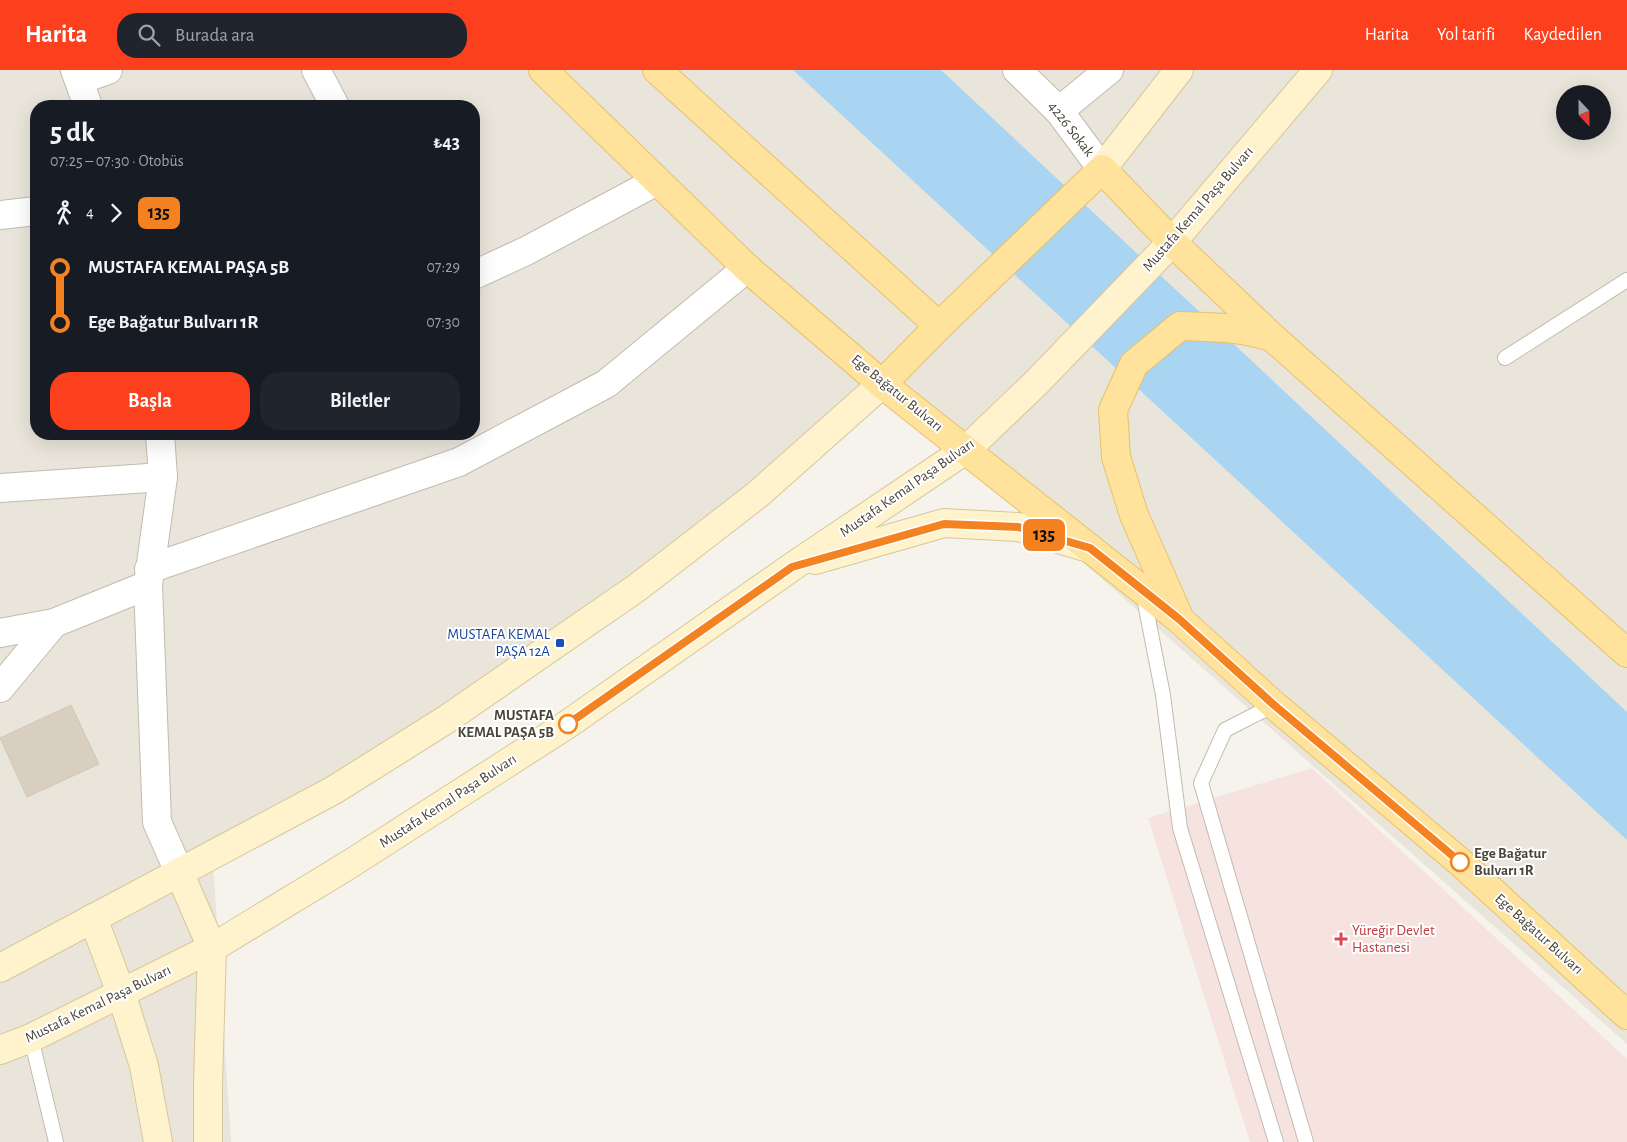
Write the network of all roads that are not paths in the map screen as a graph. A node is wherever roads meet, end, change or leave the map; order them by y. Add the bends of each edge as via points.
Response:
1 (108, 70) edge
2 (316, 70) edge
3 (543, 70) edge
4 (657, 70) edge
5 (1017, 70) edge
6 (1179, 70) edge
7 (1318, 70) edge
8 (77, 75) edge
9 (1092, 75) edge
10 (86, 100) edge
11 (332, 100) edge
12 (1059, 111) junction
13 (1102, 169) junction
14 (657, 181) junction
15 (30, 212) edge
16 (0, 215) edge
17 (1168, 247) junction
18 (747, 268) junction
19 (480, 272) edge
20 (1627, 280) edge
21 (939, 326) junction
22 (1272, 337) junction
23 (1505, 358) dead end
24 (882, 384) junction
25 (160, 440) edge
26 (967, 449) junction
27 (163, 477) junction
28 (0, 488) edge
29 (1090, 548) junction
30 (792, 567) junction
31 (148, 577) junction
32 (1143, 590) junction
33 (1179, 619) junction
34 (54, 623) junction
35 (0, 633) edge
36 (1627, 653) edge
37 (0, 688) edge
38 (1274, 705) junction
39 (179, 872) junction
40 (93, 918) junction
41 (212, 948) junction
42 (0, 968) edge
43 (121, 992) junction
44 (1627, 1015) edge
45 (31, 1038) junction
46 (0, 1050) edge
47 (56, 1142) edge
48 (158, 1142) edge
49 (208, 1142) edge
50 (1276, 1142) edge
51 (1306, 1142) edge

1 - 8 street
2 - 11 street
3 - 14 main road, Ege Bağatur Bulvarı
4 - 21 main road
5 - 12 street, 4226 Sokak
6 - 13 main road
7 - 17 main road, Mustafa Kemal Paşa Bulvarı
8 - 10 street
9 - 12 street
12 - 13 street, 4226 Sokak
13 - 17 main road
13 - 21 main road
14 - 18 main road, Ege Bağatur Bulvarı
14 - 19 street
15 - 16 street
17 - 22 main road
17 - 26 main road, Mustafa Kemal Paşa Bulvarı
18 - 24 main road, Ege Bağatur Bulvarı
18 - 31 street via 606,384 459,462
20 - 23 lane
21 - 24 main road
22 - 33 main road via 1233,328 1180,326 1134,364 1113,410 1116,457 1134,515
22 - 36 main road
24 - 26 main road, Ege Bağatur Bulvarı
24 - 39 main road via 757,495 560,643 448,719 334,790
25 - 27 street
26 - 29 main road, Ege Bağatur Bulvarı
26 - 30 main road, Mustafa Kemal Paşa Bulvarı
27 - 28 street
27 - 31 street
29 - 30 main road via 1018,527 944,524
29 - 32 main road, Ege Bağatur Bulvarı
30 - 41 main road, Mustafa Kemal Paşa Bulvarı via 568,724
31 - 34 street
31 - 39 street via 157,822
32 - 33 main road, Ege Bağatur Bulvarı
32 - 50 lane via 1162,695 1180,828
33 - 38 main road, Ege Bağatur Bulvarı
34 - 35 street
34 - 37 street
38 - 44 main road, Ege Bağatur Bulvarı via 1460,862
38 - 51 lane via 1225,730 1201,783
39 - 40 main road
39 - 41 main road
40 - 42 main road
40 - 43 main road
41 - 43 main road, Mustafa Kemal Paşa Bulvarı
41 - 49 main road
43 - 45 main road, Mustafa Kemal Paşa Bulvarı
43 - 48 main road via 144,1066
45 - 46 main road, Mustafa Kemal Paşa Bulvarı
45 - 47 lane

